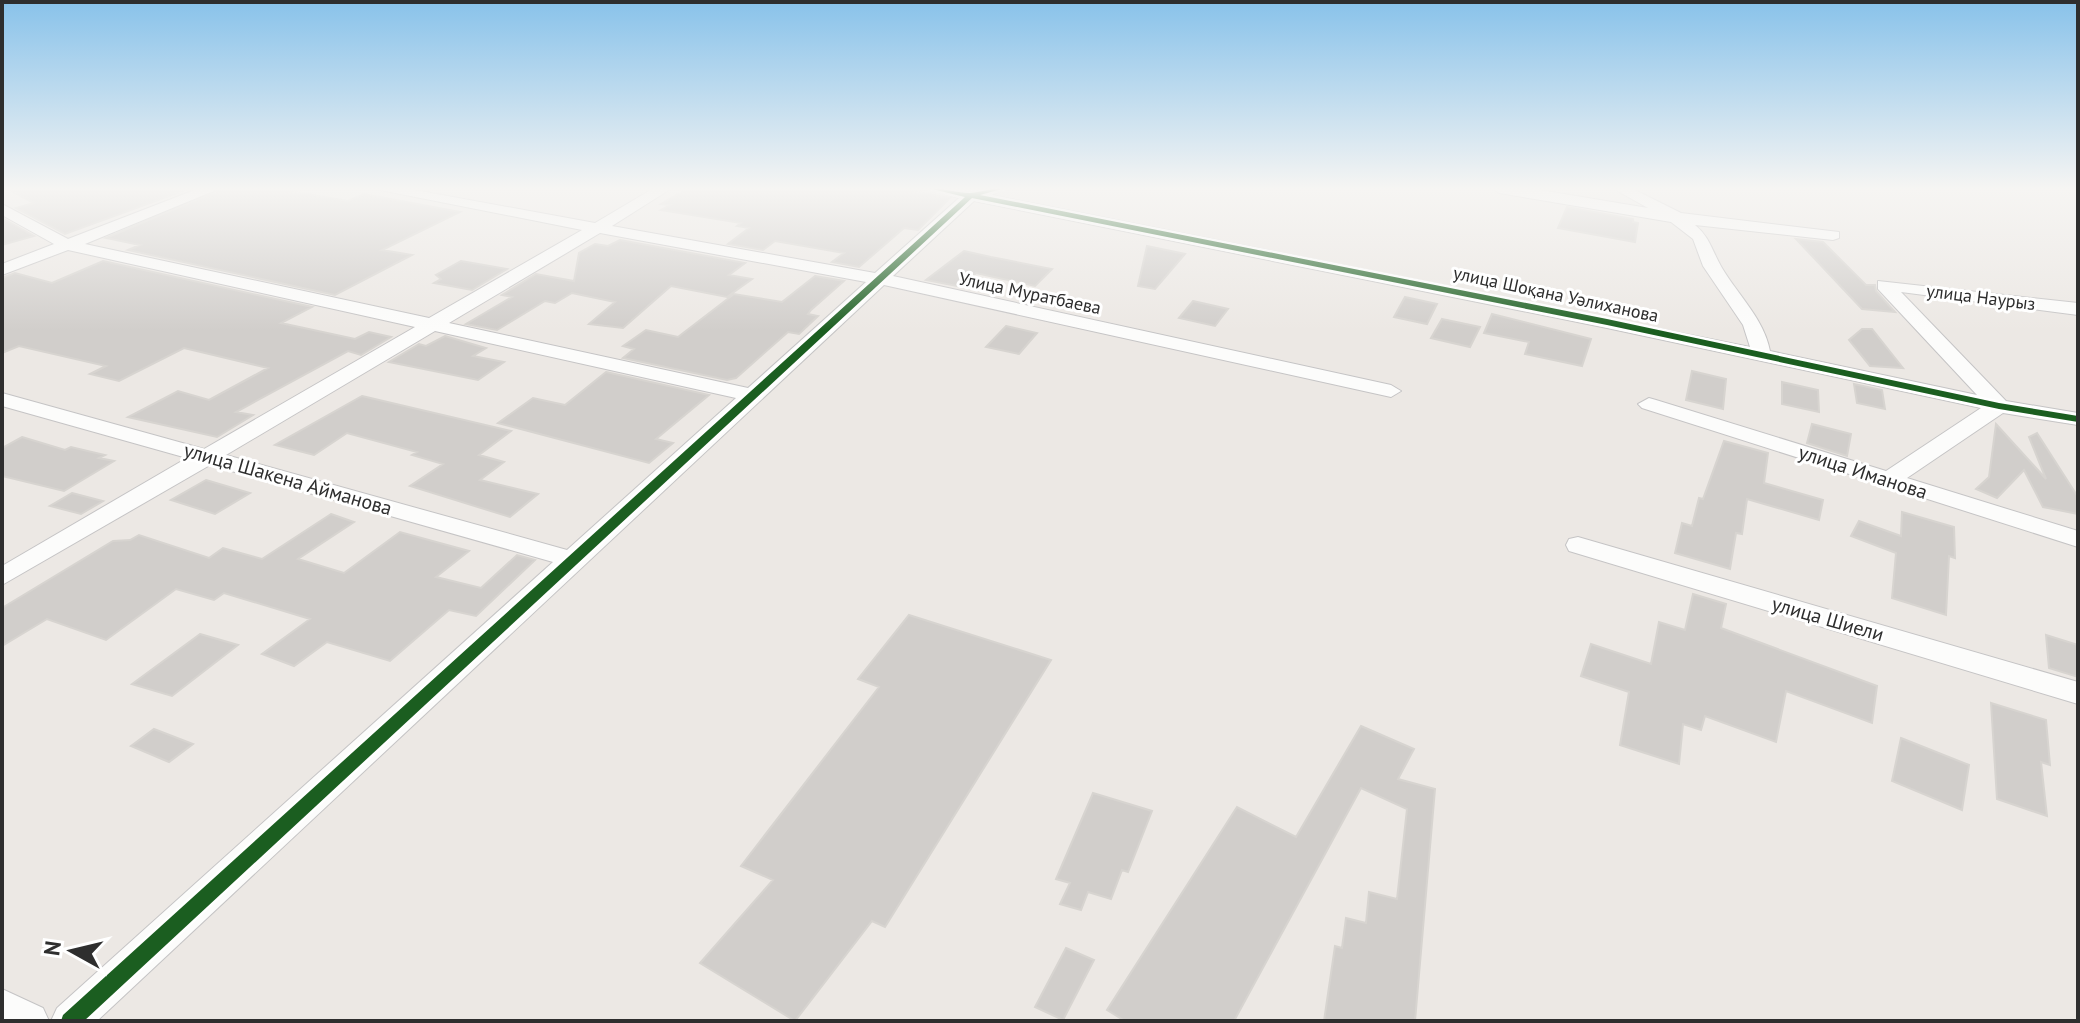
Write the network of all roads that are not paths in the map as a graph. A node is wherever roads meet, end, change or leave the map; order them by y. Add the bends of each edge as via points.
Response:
1 (51, 236) edge
2 (92, 236) edge
3 (584, 236) edge
4 (640, 236) edge
5 (927, 236) edge
6 (1172, 236) edge
7 (1699, 236) edge
8 (68, 245) junction
9 (2, 270) edge
10 (880, 279) junction
11 (2078, 309) edge
12 (432, 325) junction
13 (1756, 354) junction
14 (1391, 391) dead end
15 (753, 395) junction
16 (2, 399) edge
17 (1649, 404) dead end
18 (1999, 406) junction
19 (2078, 419) edge
20 (208, 457) junction
21 (1888, 480) junction
22 (2078, 539) edge
23 (1578, 545) dead end
24 (573, 560) junction
25 (2, 577) edge
26 (2078, 693) edge
27 (2, 1007) edge
28 (30, 1021) edge
29 (70, 1021) edge

1 - 8 street
2 - 8 street
3 - 12 street
4 - 10 street, Улица Муратбаева
5 - 10 street
6 - 13 street, улица Шоқана Уәлиханова
7 - 13 street via 1718,277 1752,325 1761,350
8 - 9 street
8 - 12 street
10 - 14 street, Улица Муратбаева
10 - 15 street
11 - 18 street, улица Наурыз via 1884,285
12 - 15 street
12 - 20 street
13 - 18 street, улица Шоқана Уәлиханова
15 - 24 street
16 - 20 street, улица Шакена Айманова
17 - 21 street, улица Иманова
18 - 19 street, улица Шоқана Уәлиханова
18 - 21 street
20 - 24 street, улица Шакена Айманова
20 - 25 street
21 - 22 street, улица Иманова
23 - 26 street, улица Шиели
24 - 29 street
27 - 28 street

